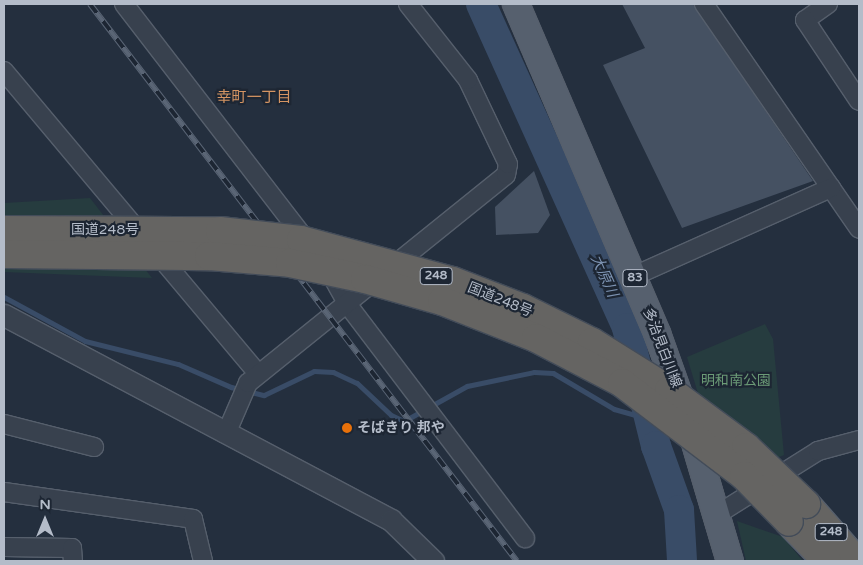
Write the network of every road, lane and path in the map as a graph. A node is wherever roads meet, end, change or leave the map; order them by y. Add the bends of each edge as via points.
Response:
1 (124, 4) edge
2 (408, 4) edge
3 (516, 4) edge
4 (704, 4) edge
5 (828, 4) edge
6 (4, 71) edge
7 (859, 101) edge
8 (831, 188) junction
9 (859, 229) edge
10 (4, 230) edge
11 (4, 254) edge
12 (634, 276) junction
13 (348, 305) junction
14 (4, 315) edge
15 (258, 374) junction
16 (4, 424) edge
17 (226, 434) junction
18 (859, 438) edge
19 (94, 447) dead end
20 (4, 492) edge
21 (797, 513) junction
22 (718, 514) junction
23 (525, 538) dead end
24 (4, 547) edge
25 (424, 558) edge
26 (74, 561) edge
27 (203, 561) edge
28 (730, 561) edge
29 (828, 561) edge
30 (856, 561) edge

1 - 13 street via 333,275
2 - 13 street via 468,80 508,164 506,174
3 - 12 main road, 多治見白川線 / 83
4 - 8 street
5 - 7 street via 805,20
6 - 15 street
8 - 9 street
8 - 12 street
10 - 21 highway, 国道248号 / 248, bridge via 220,231 301,240 453,281 523,308 592,342 669,390 746,448
11 - 21 highway, 国道248号 / 248, bridge via 210,256 290,263 365,279 442,302 536,338 622,384
12 - 22 main road, 多治見白川線 / 83 via 689,422
13 - 15 street
13 - 23 street
14 - 17 street
15 - 17 street via 248,383
16 - 19 street
17 - 25 street via 390,520
18 - 22 street via 798,463
20 - 27 street via 193,519
21 - 29 highway, 国道248号 / 248
21 - 30 highway, 国道248号 / 248
22 - 28 main road, 多治見白川線 / 83
24 - 26 street via 72,548

